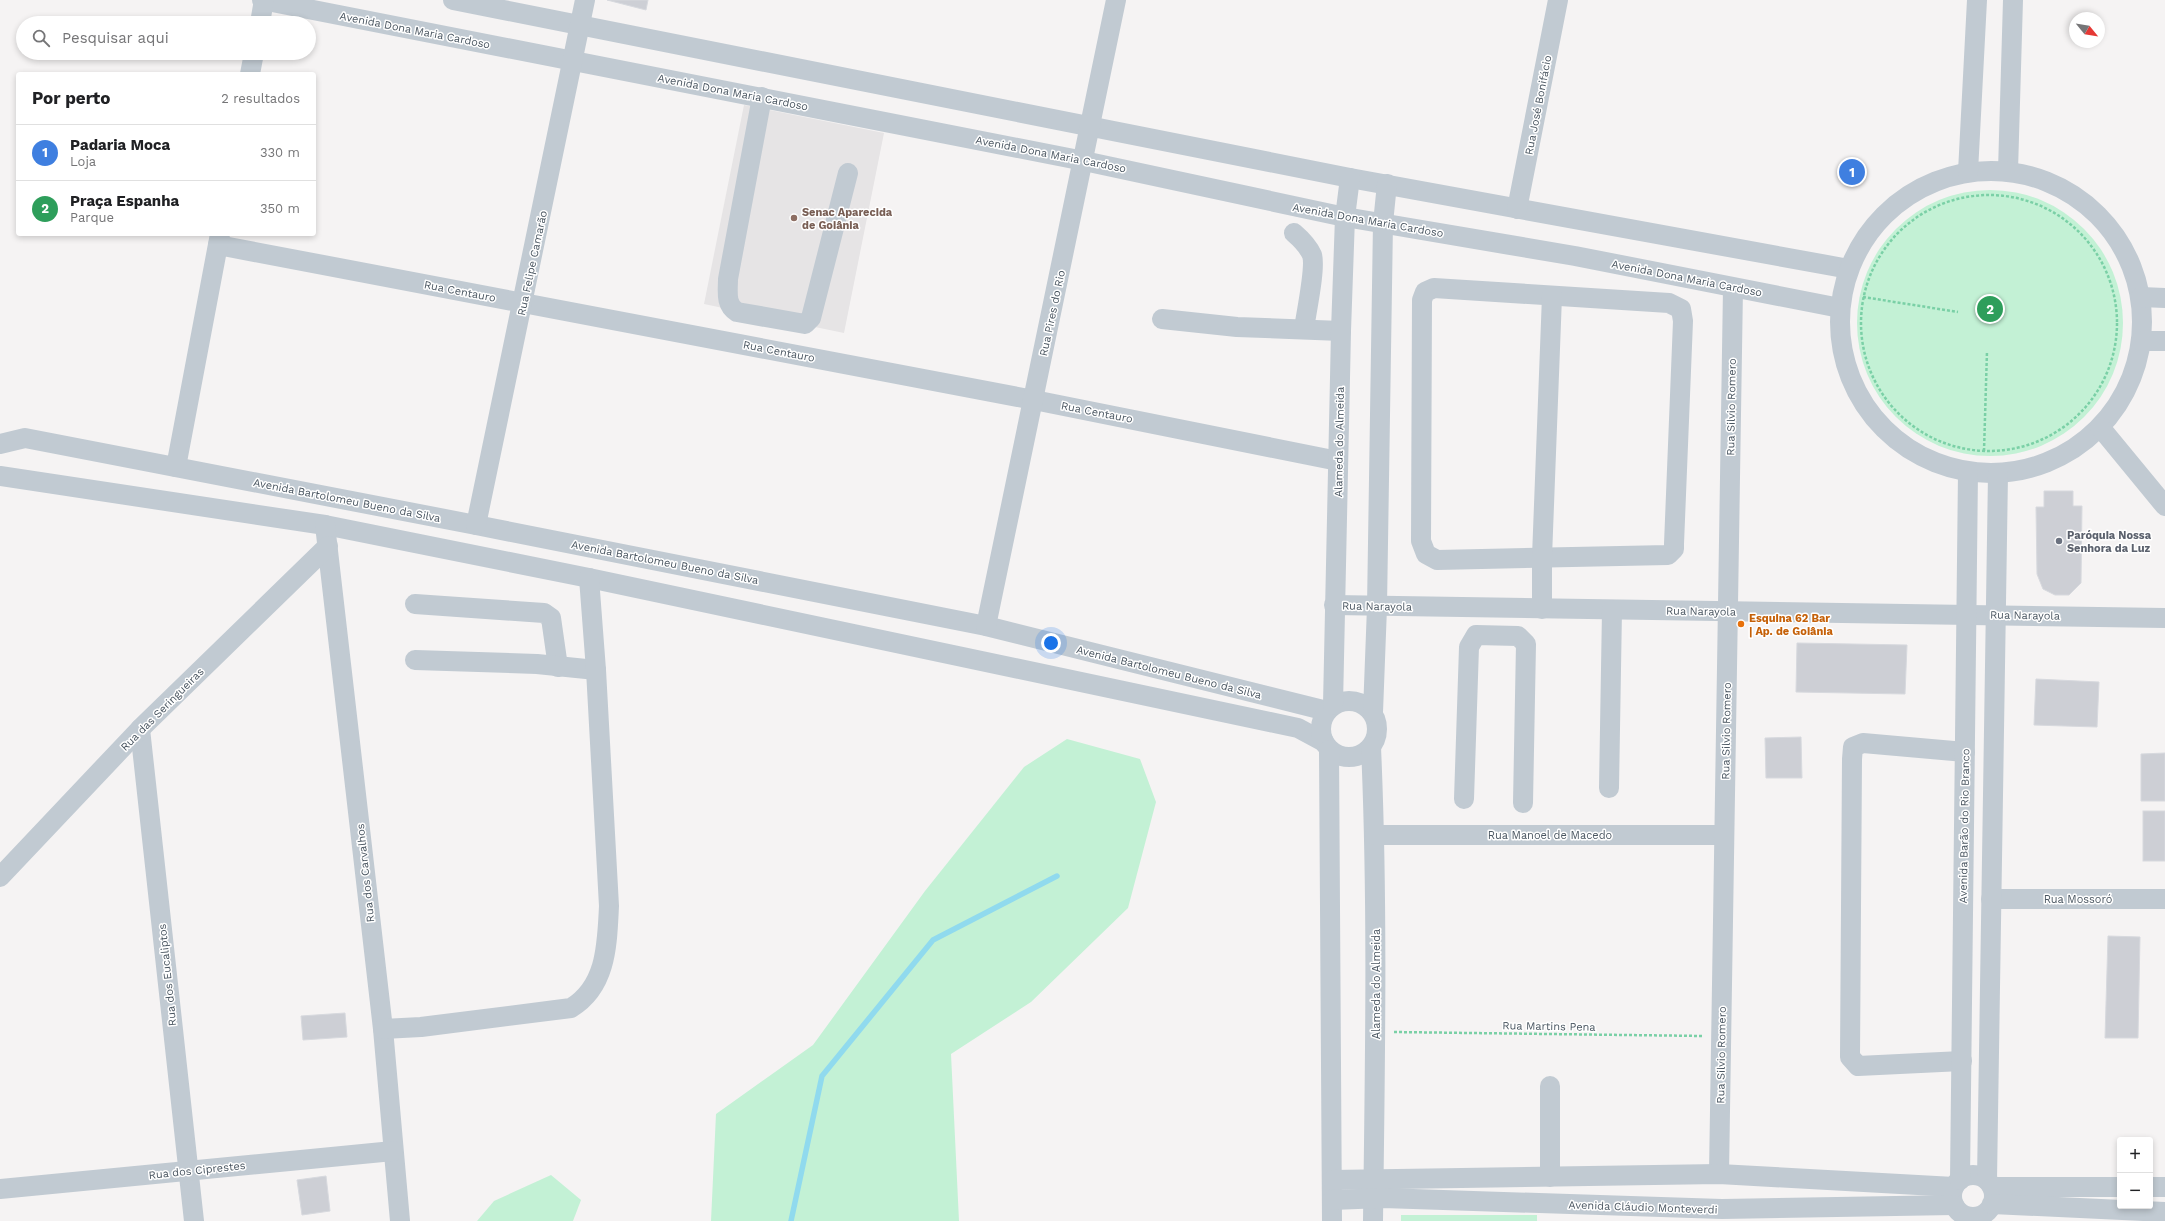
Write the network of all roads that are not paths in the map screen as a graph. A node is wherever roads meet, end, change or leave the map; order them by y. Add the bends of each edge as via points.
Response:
1 (263, 0) edge
2 (453, 0) edge
3 (585, 0) edge
4 (1116, 0) edge
5 (1558, 0) edge
6 (1977, 0) edge
7 (2013, 0) edge
8 (261, 16) edge
9 (580, 25) junction
10 (253, 60) edge
11 (573, 60) junction
12 (250, 72) edge
13 (762, 97) junction
14 (1091, 126) junction
15 (1084, 160) junction
16 (2008, 171) junction
17 (1968, 172) junction
18 (848, 173) dead end
19 (1350, 178) junction
20 (1387, 184) junction
21 (1517, 209) junction
22 (1345, 217) junction
23 (1383, 223) junction
24 (1294, 233) dead end
25 (219, 240) edge
26 (1849, 269) junction
27 (1732, 288) junction
28 (1552, 296) junction
29 (2141, 297) junction
30 (2165, 298) edge
31 (524, 303) junction
32 (1840, 308) junction
33 (1162, 319) dead end
34 (1304, 329) junction
35 (1341, 331) junction
36 (2141, 341) junction
37 (2165, 341) edge
38 (1034, 400) junction
39 (2100, 427) junction
40 (0, 444) edge
41 (1338, 461) junction
42 (176, 467) junction
43 (1968, 472) junction
44 (1998, 474) junction
45 (0, 476) edge
46 (2165, 506) edge
47 (325, 525) junction
48 (476, 525) junction
49 (328, 546) junction
50 (1542, 557) junction
51 (589, 578) junction
52 (415, 604) dead end
53 (1334, 605) junction
54 (1377, 607) junction
55 (1498, 609) junction
56 (1542, 610) junction
57 (1612, 610) junction
58 (1728, 611) junction
59 (1967, 614) junction
60 (1996, 614) junction
61 (2165, 618) edge
62 (986, 626) junction
63 (1499, 635) junction
64 (414, 660) dead end
65 (558, 667) junction
66 (596, 670) junction
67 (1330, 708) junction
68 (1373, 712) junction
69 (140, 729) junction
70 (1326, 746) junction
71 (1371, 747) junction
72 (1965, 752) junction
73 (1609, 788) dead end
74 (1464, 799) dead end
75 (1523, 803) dead end
76 (1724, 834) junction
77 (1375, 835) junction
78 (0, 876) edge
79 (1991, 899) junction
80 (2165, 899) edge
81 (383, 1029) junction
82 (1962, 1061) junction
83 (1550, 1086) dead end
84 (393, 1151) junction
85 (189, 1171) junction
86 (1719, 1174) junction
87 (1550, 1177) junction
88 (1332, 1180) junction
89 (2117, 1187) edge
90 (2153, 1187) edge
91 (2165, 1187) edge
92 (0, 1189) edge
93 (1373, 1189) junction
94 (1332, 1200) junction
95 (1957, 1201) edge
96 (1989, 1201) edge
97 (2165, 1212) edge
98 (1722, 1215) edge
99 (194, 1221) edge
100 (400, 1221) edge
101 (1332, 1221) edge
102 (1373, 1221) edge

1 - 8 street
1 - 11 street, Avenida Dona Maria Cardoso
2 - 9 street
3 - 9 street, Rua Felipe Camarão
4 - 14 street, Rua Pires do Rio
5 - 21 street, Rua José Bonifácio
6 - 17 street
7 - 16 street
9 - 11 street, Rua Felipe Camarão
9 - 14 street
10 - 12 street
11 - 13 street, Avenida Dona Maria Cardoso
11 - 31 street, Rua Felipe Camarão
13 - 15 street, Avenida Dona Maria Cardoso
13 - 18 street via 728,279 728,300 732,309 805,324 811,318
14 - 15 street, Rua Pires do Rio
14 - 19 street
15 - 22 street, Avenida Dona Maria Cardoso
15 - 38 street, Rua Pires do Rio
16 - 17 street
16 - 29 street via 2055,184 2096,211 2125,251
17 - 26 street via 1930,183 1895,204 1868,233
19 - 20 street
19 - 22 street, Alameda do Almeida
20 - 21 street
20 - 23 street
21 - 26 street
22 - 23 street, Avenida Dona Maria Cardoso
22 - 35 street, Alameda do Almeida
23 - 27 street, Avenida Dona Maria Cardoso via 1576,256
23 - 54 street
24 - 34 street via 1312,256
25 - 31 street, Rua Centauro
25 - 42 street
26 - 32 street
27 - 32 street, Avenida Dona Maria Cardoso
27 - 58 street, Rua Silvio Romero
28 - 50 street
28 - 50 street via 1670,303 1681,309 1683,321 1672,553 1665,556
28 - 50 street via 1434,288 1425,292 1422,300 1422,548 1431,558 1437,560
29 - 30 street
29 - 36 street
31 - 38 street, Rua Centauro
31 - 48 street, Rua Felipe Camarão
32 - 43 street via 1843,354 1859,397 1887,433 1924,459
33 - 34 street
34 - 35 street
35 - 41 street, Alameda do Almeida
36 - 37 street
36 - 39 street via 2131,379 2119,402
38 - 41 street, Rua Centauro
38 - 62 street, Rua Pires do Rio
39 - 44 street via 2070,451 2042,464
39 - 46 street
40 - 42 street, Avenida Bartolomeu Bueno da Silva via 25,438
41 - 53 street, Alameda do Almeida
42 - 48 street, Avenida Bartolomeu Bueno da Silva
43 - 44 street
43 - 59 street, Avenida Barão do Rio Branco
44 - 60 street
45 - 47 street
47 - 49 street, Rua dos Carvalhos
47 - 51 street
48 - 62 street, Avenida Bartolomeu Bueno da Silva
49 - 69 street, Rua das Seringueiras
49 - 81 street, Rua dos Carvalhos
50 - 56 street
51 - 66 street
51 - 70 street via 1298,728
52 - 65 street via 544,613 550,618
53 - 54 street, Rua Narayola
53 - 67 street, Alameda do Almeida
54 - 55 street, Rua Narayola
54 - 68 street
55 - 56 street, Rua Narayola
55 - 63 street
56 - 57 street, Rua Narayola
57 - 58 street, Rua Narayola
57 - 73 street
58 - 59 street, Rua Narayola
58 - 76 street, Rua Silvio Romero
59 - 60 street, Rua Narayola
59 - 72 street, Avenida Barão do Rio Branco
60 - 61 street, Rua Narayola
60 - 79 street
62 - 67 street, Avenida Bartolomeu Bueno da Silva
63 - 74 street via 1476,635 1469,647
63 - 75 street via 1518,636 1526,644
64 - 65 street
65 - 66 street
66 - 81 street via 609,906 608,937 595,985 584,1000 571,1008
67 - 68 street via 1347,700 1361,702
67 - 70 street via 1321,726
68 - 71 street via 1378,730
69 - 78 street, Rua das Seringueiras
69 - 85 street, Rua dos Eucaliptos
70 - 71 street via 1343,757 1358,756
70 - 88 street
71 - 77 street, Alameda do Almeida
72 - 82 street, Avenida Barão do Rio Branco
72 - 82 street via 1863,744 1853,747 1852,759 1850,1057 1858,1066
76 - 77 street, Rua Manoel de Macedo
76 - 86 street, Rua Silvio Romero
77 - 93 street, Alameda do Almeida via 1376,1031
79 - 80 street, Rua Mossoró
79 - 96 street
81 - 84 street, Rua dos Carvalhos
82 - 95 street, Avenida Barão do Rio Branco
83 - 87 street
84 - 85 street, Rua dos Ciprestes
84 - 100 street, Rua dos Carvalhos
85 - 92 street, Rua dos Ciprestes
85 - 99 street, Rua dos Eucaliptos
86 - 87 street, Avenida Cláudio Monteverdi
86 - 95 street, Avenida Cláudio Monteverdi
87 - 93 street, Avenida Cláudio Monteverdi
88 - 93 street, Avenida Cláudio Monteverdi
88 - 94 street
89 - 96 street
90 - 91 street
93 - 94 street, Avenida Cláudio Monteverdi
93 - 98 street, Avenida Cláudio Monteverdi
93 - 102 street, Alameda do Almeida
94 - 101 street
95 - 96 street via 1974,1217
95 - 96 street via 1973,1175
95 - 98 street, Avenida Cláudio Monteverdi
96 - 97 street

